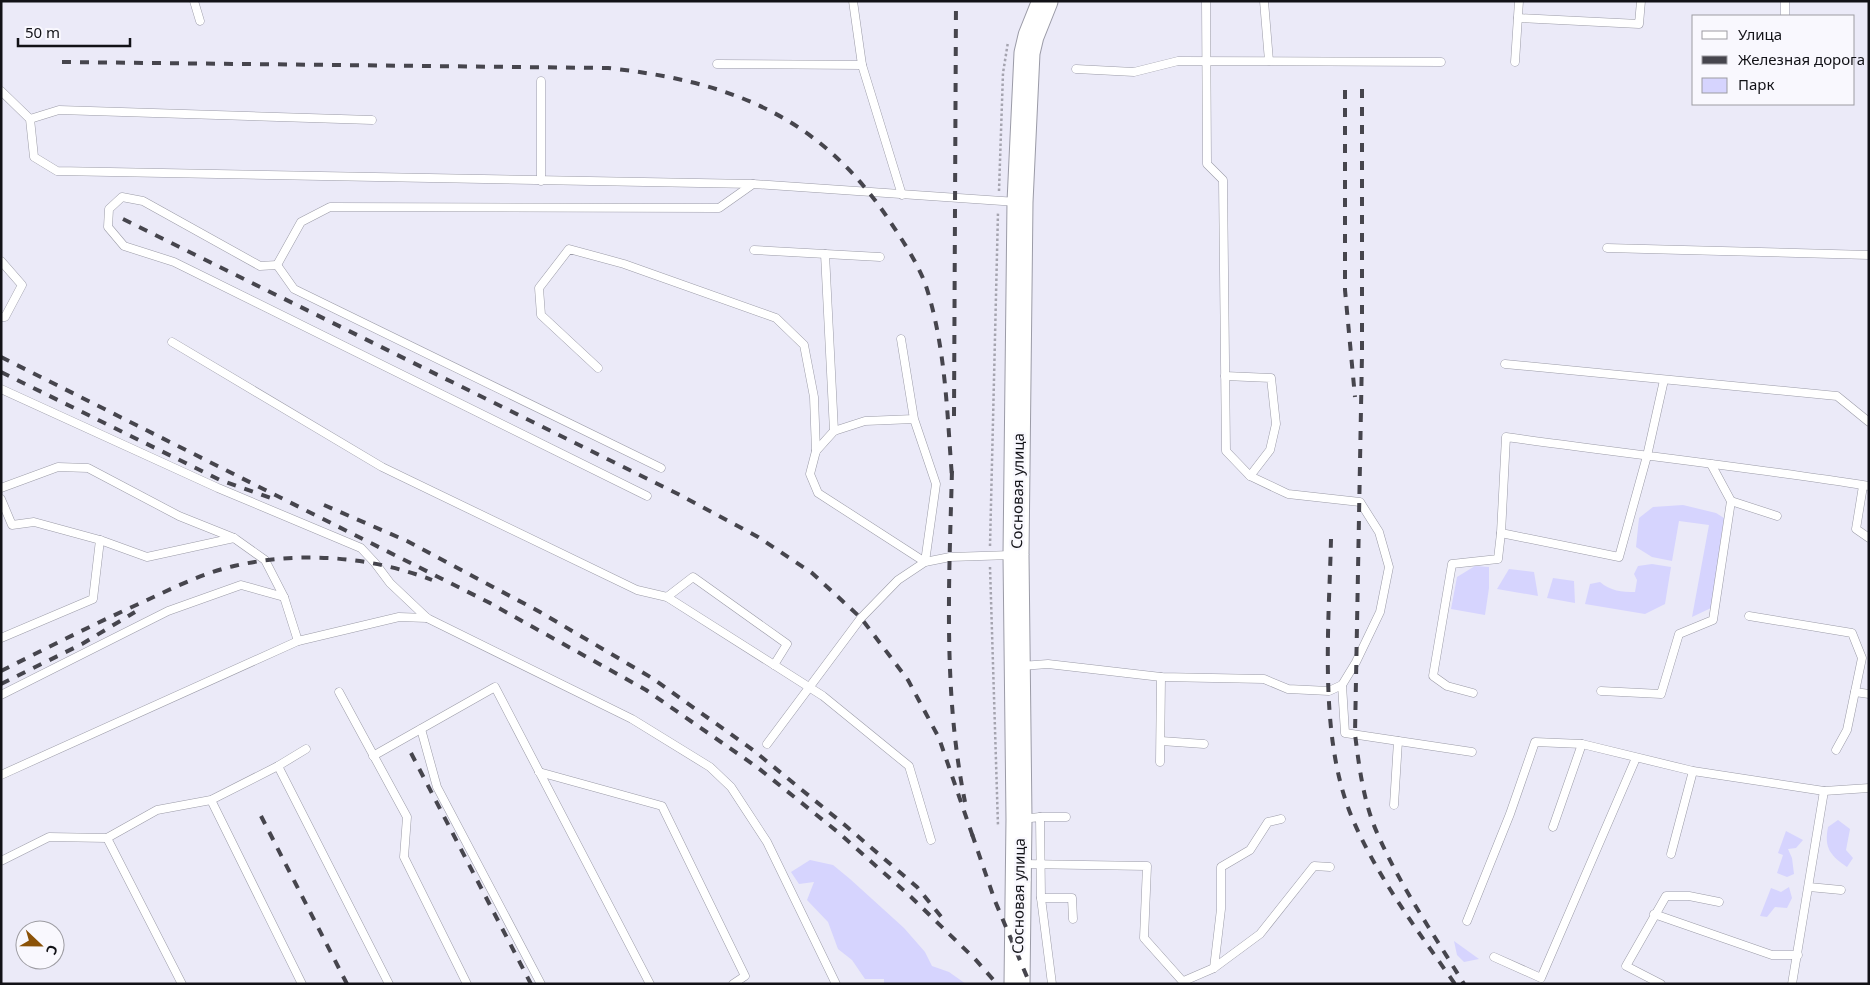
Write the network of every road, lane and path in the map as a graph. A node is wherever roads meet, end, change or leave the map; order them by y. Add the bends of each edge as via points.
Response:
1 (194, 1) edge
2 (853, 1) edge
3 (1045, 1) edge
4 (1206, 1) edge
5 (1264, 1) edge
6 (1519, 1) edge
7 (1640, 1) edge
8 (1785, 1) edge
9 (1785, 15) edge
10 (1518, 18) junction
11 (200, 21) dead end
12 (1206, 62) junction
13 (1269, 62) junction
14 (1441, 62) dead end
15 (1515, 62) dead end
16 (717, 64) dead end
17 (862, 65) junction
18 (1076, 69) dead end
19 (542, 81) dead end
20 (1, 91) edge
21 (30, 119) junction
22 (372, 120) dead end
23 (541, 181) junction
24 (753, 184) junction
25 (902, 195) junction
26 (1020, 202) junction
27 (1606, 248) dead end
28 (754, 250) dead end
29 (825, 254) junction
30 (1869, 255) edge
31 (880, 257) dead end
32 (1, 262) edge
33 (277, 265) junction
34 (1, 317) edge
35 (901, 339) dead end
36 (172, 342) dead end
37 (1505, 364) dead end
38 (598, 368) dead end
39 (1225, 376) junction
40 (1664, 380) junction
41 (1, 389) edge
42 (914, 419) junction
43 (1869, 422) edge
44 (834, 432) junction
45 (816, 451) junction
46 (1647, 456) junction
47 (1711, 464) junction
48 (661, 468) dead end
49 (1250, 476) junction
50 (1866, 486) edge
51 (1, 488) edge
52 (647, 496) dead end
53 (1, 499) edge
54 (1731, 501) junction
55 (1777, 516) dead end
56 (1501, 533) junction
57 (234, 538) junction
58 (1869, 538) edge
59 (100, 540) junction
60 (1016, 555) junction
61 (925, 562) junction
62 (284, 597) junction
63 (667, 597) junction
64 (1750, 616) dead end
65 (427, 618) junction
66 (1, 638) edge
67 (298, 641) junction
68 (774, 665) junction
69 (1016, 666) junction
70 (1161, 677) junction
71 (1342, 685) junction
72 (808, 686) junction
73 (1601, 691) dead end
74 (339, 692) dead end
75 (1855, 692) junction
76 (1473, 693) dead end
77 (1869, 694) edge
78 (1, 695) edge
79 (421, 729) junction
80 (1161, 741) junction
81 (1398, 741) junction
82 (767, 744) dead end
83 (1204, 744) dead end
84 (1582, 744) junction
85 (306, 749) dead end
86 (1836, 750) dead end
87 (1472, 752) dead end
88 (373, 756) junction
89 (1636, 758) junction
90 (1160, 762) dead end
91 (278, 766) junction
92 (1693, 771) junction
93 (539, 772) junction
94 (1, 775) edge
95 (1869, 788) edge
96 (1824, 791) junction
97 (212, 800) junction
98 (1394, 805) dead end
99 (1066, 817) dead end
100 (1030, 818) junction
101 (1281, 819) dead end
102 (1553, 827) dead end
103 (107, 838) junction
104 (931, 840) dead end
105 (1671, 854) dead end
106 (1, 861) edge
107 (1030, 864) junction
108 (1330, 866) dead end
109 (1809, 887) junction
110 (1841, 890) dead end
111 (1042, 898) junction
112 (1719, 902) dead end
113 (1654, 914) junction
114 (1073, 919) dead end
115 (1467, 921) dead end
116 (1798, 955) junction
117 (1494, 957) dead end
118 (1214, 968) junction
119 (747, 980) edge
120 (1184, 982) edge
121 (182, 984) edge
122 (302, 984) edge
123 (389, 984) edge
124 (467, 984) edge
125 (541, 984) edge
126 (650, 984) edge
127 (732, 984) edge
128 (836, 984) edge
129 (1017, 984) edge
130 (1052, 984) edge
131 (1661, 984) edge
132 (1792, 984) edge

1 - 11 lane
2 - 17 lane
3 - 26 main road, Сосновая улица via 1028,53
4 - 12 lane
5 - 13 lane
6 - 10 lane
7 - 10 lane via 1639,24
8 - 9 lane
10 - 15 lane
12 - 13 lane
12 - 18 lane via 1178,60 1134,72
12 - 39 lane via 1207,164 1223,180
13 - 14 lane
16 - 17 lane
17 - 25 lane
19 - 23 lane
20 - 21 lane
21 - 22 lane via 59,110
21 - 23 lane via 34,157 57,171
23 - 24 lane
24 - 25 lane
24 - 33 lane via 719,208 330,207 301,222
25 - 26 lane
26 - 60 main road, Сосновая улица
27 - 30 lane
28 - 29 lane
29 - 31 lane
29 - 44 lane
32 - 34 lane via 22,285 5,317
33 - 48 lane via 294,289
33 - 52 lane via 260,266 143,201 122,197 109,209 108,227 124,246 174,262
35 - 42 lane
36 - 63 lane via 382,467 637,590
37 - 40 lane
38 - 45 lane via 541,315 539,288 569,250 624,264 776,318 804,345 814,397
39 - 49 lane via 1226,450
39 - 49 lane via 1271,378 1276,424 1270,450
40 - 43 lane via 1836,396
40 - 46 lane
41 - 65 lane via 218,488 360,548 390,583
42 - 44 lane via 865,421
42 - 61 lane via 936,484
44 - 45 lane
45 - 61 lane via 810,474 818,493
46 - 47 lane
46 - 56 lane via 1619,557
46 - 56 lane via 1506,437
47 - 50 lane
47 - 54 lane
49 - 71 lane via 1288,494 1360,502 1379,532 1390,567 1380,612
50 - 58 lane via 1856,529
51 - 57 lane via 58,467 88,468 179,516
53 - 59 lane via 12,525 34,522
54 - 55 lane
54 - 73 lane via 1713,620 1679,634 1661,694
56 - 76 lane via 1498,559 1452,564 1433,676 1447,686
57 - 59 lane via 147,558
57 - 62 lane via 265,560
59 - 66 lane via 93,599
60 - 61 lane via 950,557
60 - 69 main road, Сосновая улица
61 - 72 lane via 898,580 861,618
62 - 67 lane
62 - 78 lane via 241,585 168,611
63 - 68 lane
63 - 68 lane via 693,577 787,644
64 - 75 lane via 1852,633 1862,658
65 - 67 lane via 399,617
65 - 128 lane via 632,719 710,767 731,787 767,842
67 - 94 lane
68 - 72 lane
69 - 70 lane via 1048,664
69 - 100 main road, Сосновая улица
70 - 71 lane via 1264,679 1288,689 1329,691
70 - 80 lane
71 - 81 lane via 1345,734
72 - 82 lane
72 - 104 lane via 908,766
74 - 88 lane
75 - 77 lane
75 - 86 lane via 1847,730
79 - 88 lane
79 - 93 lane via 495,687
79 - 125 lane via 437,787
80 - 83 lane
80 - 90 lane
81 - 87 lane
81 - 98 lane
84 - 89 lane
84 - 102 lane
84 - 115 lane via 1536,742
85 - 91 lane
88 - 124 lane via 407,818 404,857
89 - 92 lane
89 - 117 lane via 1542,978
91 - 97 lane
91 - 123 lane
92 - 96 lane
92 - 105 lane
93 - 119 lane via 662,806
93 - 126 lane
95 - 96 lane
96 - 109 lane
97 - 103 lane via 157,810
97 - 122 lane
99 - 100 lane
100 - 107 main road, Сосновая улица
101 - 118 lane via 1268,822 1250,850 1221,867 1221,909
103 - 106 lane via 50,837
103 - 121 lane
107 - 111 lane
107 - 120 lane via 1147,866 1144,938
107 - 129 main road, Сосновая улица
108 - 118 lane via 1314,866 1260,934
109 - 110 lane
109 - 116 lane
111 - 114 lane via 1072,898
111 - 130 lane
112 - 113 lane via 1689,896 1666,896
113 - 116 lane via 1772,955
113 - 131 lane via 1626,966
116 - 132 lane
118 - 120 lane
119 - 127 lane

